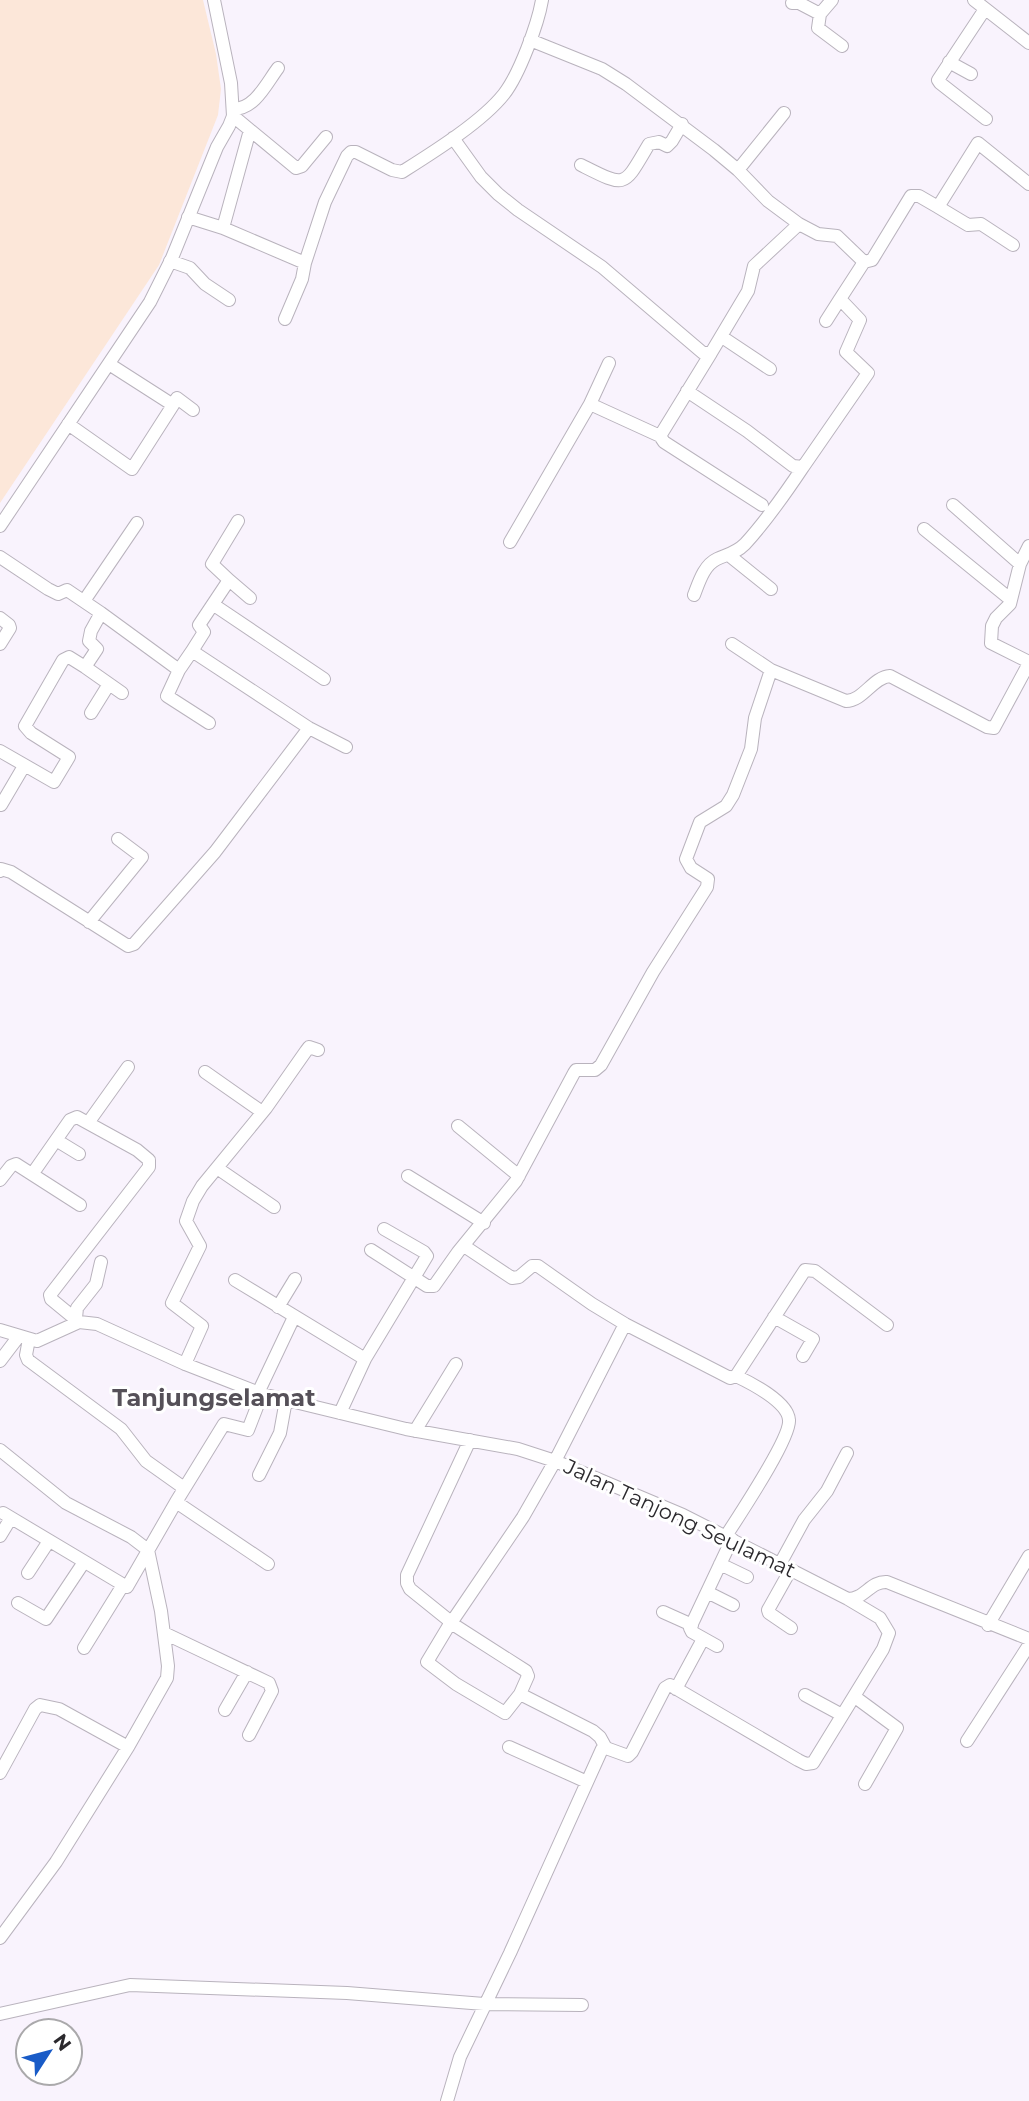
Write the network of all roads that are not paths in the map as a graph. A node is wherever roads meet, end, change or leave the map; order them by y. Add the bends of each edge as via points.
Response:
1 (214, 0) edge
2 (542, 0) edge
3 (832, 0) edge
4 (974, 0) edge
5 (792, 3) dead end
6 (985, 9) junction
7 (820, 14) junction
8 (530, 40) junction
9 (1029, 43) edge
10 (842, 46) dead end
11 (949, 62) junction
12 (278, 68) dead end
13 (971, 74) dead end
14 (233, 113) junction
15 (784, 113) dead end
16 (986, 119) dead end
17 (682, 124) junction
18 (250, 130) junction
19 (326, 137) dead end
20 (453, 138) junction
21 (580, 165) dead end
22 (738, 170) junction
23 (1029, 184) edge
24 (938, 207) junction
25 (188, 217) junction
26 (799, 224) junction
27 (223, 228) junction
28 (1013, 245) dead end
29 (170, 261) junction
30 (305, 262) junction
31 (864, 262) junction
32 (840, 299) junction
33 (229, 300) dead end
34 (285, 319) dead end
35 (826, 321) dead end
36 (722, 337) junction
37 (711, 353) junction
38 (609, 363) dead end
39 (109, 364) junction
40 (770, 369) dead end
41 (687, 391) junction
42 (590, 404) junction
43 (173, 405) junction
44 (193, 410) dead end
45 (68, 424) junction
46 (660, 436) junction
47 (803, 467) junction
48 (762, 505) dead end
49 (953, 505) dead end
50 (238, 521) dead end
51 (137, 523) dead end
52 (0, 526) edge
53 (924, 529) dead end
54 (510, 542) dead end
55 (1029, 546) edge
56 (730, 556) junction
57 (0, 557) edge
58 (1023, 570) edge
59 (229, 580) junction
60 (771, 589) dead end
61 (694, 595) dead end
62 (250, 598) dead end
63 (1010, 599) junction
64 (84, 601) junction
65 (214, 605) junction
66 (101, 613) junction
67 (0, 618) edge
68 (0, 644) edge
69 (732, 644) dead end
70 (192, 651) junction
71 (1029, 662) edge
72 (85, 667) junction
73 (180, 670) junction
74 (771, 670) junction
75 (324, 679) dead end
76 (109, 684) junction
77 (122, 694) dead end
78 (91, 713) dead end
79 (209, 723) dead end
80 (309, 728) junction
81 (346, 747) dead end
82 (0, 751) edge
83 (24, 766) junction
84 (1, 805) edge
85 (117, 839) dead end
86 (0, 871) edge
87 (89, 922) junction
88 (318, 1050) dead end
89 (128, 1067) dead end
90 (205, 1072) dead end
91 (262, 1112) junction
92 (89, 1123) junction
93 (458, 1125) dead end
94 (56, 1140) junction
95 (79, 1154) dead end
96 (217, 1168) junction
97 (33, 1173) junction
98 (408, 1176) dead end
99 (519, 1176) junction
100 (0, 1180) edge
101 (80, 1205) dead end
102 (274, 1207) dead end
103 (484, 1223) junction
104 (384, 1229) dead end
105 (464, 1246) junction
106 (370, 1250) dead end
107 (101, 1262) dead end
108 (295, 1279) dead end
109 (415, 1279) junction
110 (235, 1280) dead end
111 (278, 1307) junction
112 (294, 1317) junction
113 (774, 1317) junction
114 (77, 1320) junction
115 (625, 1324) junction
116 (887, 1325) dead end
117 (0, 1330) edge
118 (24, 1338) junction
119 (803, 1356) dead end
120 (365, 1359) junction
121 (0, 1361) edge
122 (185, 1364) junction
123 (456, 1364) dead end
124 (736, 1376) junction
125 (260, 1393) junction
126 (286, 1400) junction
127 (340, 1413) junction
128 (415, 1431) junction
129 (470, 1440) junction
130 (0, 1450) edge
131 (848, 1453) dead end
132 (555, 1461) junction
133 (259, 1475) dead end
134 (184, 1488) junction
135 (176, 1502) junction
136 (0, 1536) edge
137 (729, 1538) junction
138 (49, 1541) junction
139 (148, 1550) junction
140 (1029, 1556) edge
141 (84, 1562) junction
142 (268, 1564) dead end
143 (720, 1564) junction
144 (786, 1566) junction
145 (28, 1573) dead end
146 (747, 1577) dead end
147 (123, 1585) junction
148 (707, 1592) junction
149 (848, 1598) junction
150 (18, 1603) dead end
151 (733, 1605) dead end
152 (663, 1612) dead end
153 (450, 1623) junction
154 (692, 1625) junction
155 (988, 1625) junction
156 (791, 1628) dead end
157 (163, 1633) junction
158 (703, 1639) junction
159 (1029, 1642) edge
160 (717, 1646) dead end
161 (84, 1648) dead end
162 (247, 1672) junction
163 (676, 1689) junction
164 (520, 1694) junction
165 (805, 1695) dead end
166 (855, 1697) junction
167 (225, 1710) dead end
168 (842, 1715) junction
169 (249, 1735) dead end
170 (967, 1741) dead end
171 (128, 1747) junction
172 (509, 1747) dead end
173 (606, 1748) junction
174 (0, 1773) edge
175 (587, 1782) junction
176 (865, 1784) dead end
177 (0, 1938) edge
178 (484, 2004) junction
179 (582, 2005) dead end
180 (0, 2014) edge
181 (447, 2101) edge

1 - 14 street via 226,50
2 - 8 street
3 - 7 street
4 - 6 street
5 - 7 street
6 - 9 street
6 - 11 street
7 - 10 street via 818,28
8 - 17 street via 601,69
8 - 20 street via 505,93
11 - 13 street
11 - 16 street via 940,83
12 - 14 street via 252,103
14 - 18 street
14 - 25 street
15 - 22 street
17 - 21 street via 667,146 649,144 622,182
17 - 22 street
18 - 19 street via 298,169
18 - 27 street
20 - 30 street via 402,172 350,153 325,202
20 - 37 street via 481,177 518,211 602,267 703,353
22 - 26 street
23 - 24 street via 978,143
24 - 28 street via 968,225 981,224
24 - 31 street via 911,196 872,260
25 - 27 street
25 - 29 street
26 - 31 street via 818,234 837,236
26 - 36 street via 754,266 748,291
27 - 30 street
29 - 33 street via 190,268
29 - 39 street via 150,302
30 - 34 street
31 - 32 street
32 - 35 street
32 - 47 street via 860,320 846,352 868,373
36 - 37 street
36 - 40 street
37 - 41 street
38 - 42 street
39 - 43 street
39 - 45 street
41 - 46 street
41 - 47 street via 793,466
42 - 46 street
42 - 54 street
43 - 44 street via 177,398
43 - 45 street via 132,469
45 - 52 street
46 - 48 street
47 - 56 street via 774,511
49 - 58 street
50 - 59 street via 212,564
51 - 64 street
53 - 63 street
55 - 58 street
56 - 60 street
56 - 61 street via 712,562
57 - 64 street via 48,589 58,594 67,590
58 - 63 street
59 - 62 street
59 - 65 street
63 - 71 street via 992,626 989,641
64 - 66 street
65 - 70 street via 199,625 204,632
65 - 75 street
66 - 72 street via 89,641 97,649
66 - 73 street
67 - 68 street via 10,628
69 - 74 street
70 - 73 street
70 - 80 street
71 - 74 street via 993,728 890,676 850,702
72 - 76 street
72 - 83 street via 72,657 63,660 25,726 69,757 61,772 54,782
73 - 79 street via 167,696
74 - 99 street via 755,718 751,749 733,795 726,806 700,822 686,859 708,879 706,887 601,1065 593,1071 573,1073
76 - 77 street
76 - 78 street
80 - 81 street
80 - 87 street via 215,852 134,944 128,946
82 - 83 street
83 - 84 street
85 - 87 street via 142,857
86 - 87 street via 11,872
88 - 91 street via 309,1047
89 - 92 street
90 - 91 street
91 - 96 street
92 - 94 street via 73,1118
92 - 114 street via 148,1158 149,1167 50,1295
93 - 99 street
94 - 95 street
94 - 97 street
96 - 102 street
96 - 122 street via 187,1215 200,1246 172,1300 173,1306 202,1326
97 - 100 street via 13,1164
97 - 101 street
98 - 103 street
99 - 103 street
103 - 105 street
104 - 109 street via 425,1254
105 - 109 street via 434,1286
105 - 115 street via 512,1278 538,1266
106 - 109 street
107 - 114 street via 96,1284 77,1308
108 - 111 street
109 - 120 street
110 - 111 street
111 - 112 street
112 - 120 street
112 - 125 street
113 - 116 street via 810,1269
113 - 119 street via 813,1339
113 - 124 street
114 - 118 street via 43,1339
114 - 122 street, Jalan Tanjong Seulamat via 97,1324
115 - 124 street via 728,1377
115 - 132 street
117 - 118 street
118 - 121 street
118 - 134 street via 28,1360 121,1429 146,1461
120 - 127 street
122 - 125 street, Jalan Tanjong Seulamat
123 - 128 street
124 - 137 street via 771,1396 790,1423
125 - 126 street, Jalan Tanjong Seulamat
125 - 134 street via 248,1430 224,1424
126 - 127 street, Jalan Tanjong Seulamat
126 - 133 street via 280,1433
127 - 128 street, Jalan Tanjong Seulamat
128 - 129 street, Jalan Tanjong Seulamat
129 - 132 street, Jalan Tanjong Seulamat
129 - 153 street via 406,1579 411,1589
130 - 139 street via 66,1503
131 - 144 street via 804,1520
132 - 137 street, Jalan Tanjong Seulamat
132 - 153 street via 523,1517
134 - 135 street
135 - 139 street
135 - 142 street
136 - 138 street via 7,1516
137 - 143 street
137 - 144 street, Jalan Tanjong Seulamat
138 - 141 street
138 - 145 street
139 - 147 street via 128,1587
139 - 157 street
140 - 155 street
141 - 147 street
141 - 150 street via 46,1619
143 - 146 street
143 - 148 street
144 - 149 street, Jalan Tanjong Seulamat
144 - 156 street via 768,1610
147 - 161 street
148 - 151 street
148 - 154 street
149 - 155 street via 859,1597 884,1582
149 - 166 street, Jalan Tanjong Seulamat via 880,1618 889,1633
152 - 154 street
153 - 164 street via 526,1671
153 - 164 street via 428,1659 429,1665 505,1713
154 - 158 street via 692,1632
155 - 159 street
157 - 162 street
157 - 171 street via 167,1678
158 - 160 street
158 - 163 street
159 - 170 street
162 - 167 street
162 - 169 street via 269,1683 272,1691
163 - 168 street via 806,1764 813,1763
163 - 173 street via 666,1688 628,1756
164 - 173 street via 593,1731
165 - 168 street
166 - 168 street
166 - 176 street via 897,1728
171 - 174 street via 58,1709 40,1705
171 - 177 street via 57,1862
172 - 175 street
173 - 175 street via 601,1749
175 - 178 street
178 - 179 street
178 - 180 street via 346,1993 130,1985
178 - 181 street via 460,2057

